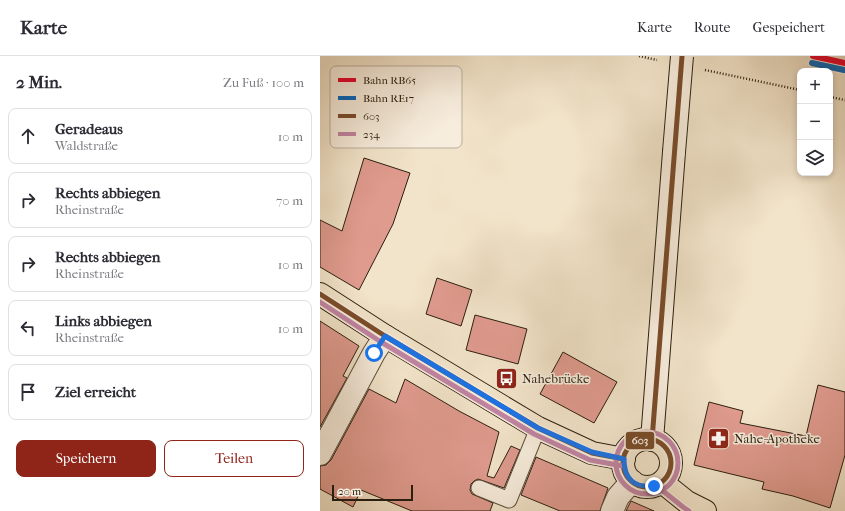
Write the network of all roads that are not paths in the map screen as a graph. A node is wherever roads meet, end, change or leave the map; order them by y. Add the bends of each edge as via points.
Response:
1 (682, 56) edge
2 (320, 294) edge
3 (385, 336) junction
4 (538, 428) junction
5 (652, 440) junction
6 (320, 454) edge
7 (624, 459) junction
8 (632, 481) junction
9 (662, 482) junction
10 (479, 488) dead end
11 (612, 511) edge
12 (705, 511) edge

1 - 5 street, bridge
2 - 3 main road
3 - 4 main road
3 - 6 street
4 - 7 main road via 592,452
4 - 10 lane via 509,500
5 - 7 main road via 637,441 630,446
5 - 9 main road via 665,447 671,461 667,476
7 - 8 main road via 624,467
8 - 9 main road via 646,487
8 - 11 street via 618,497
9 - 12 main road via 687,502

